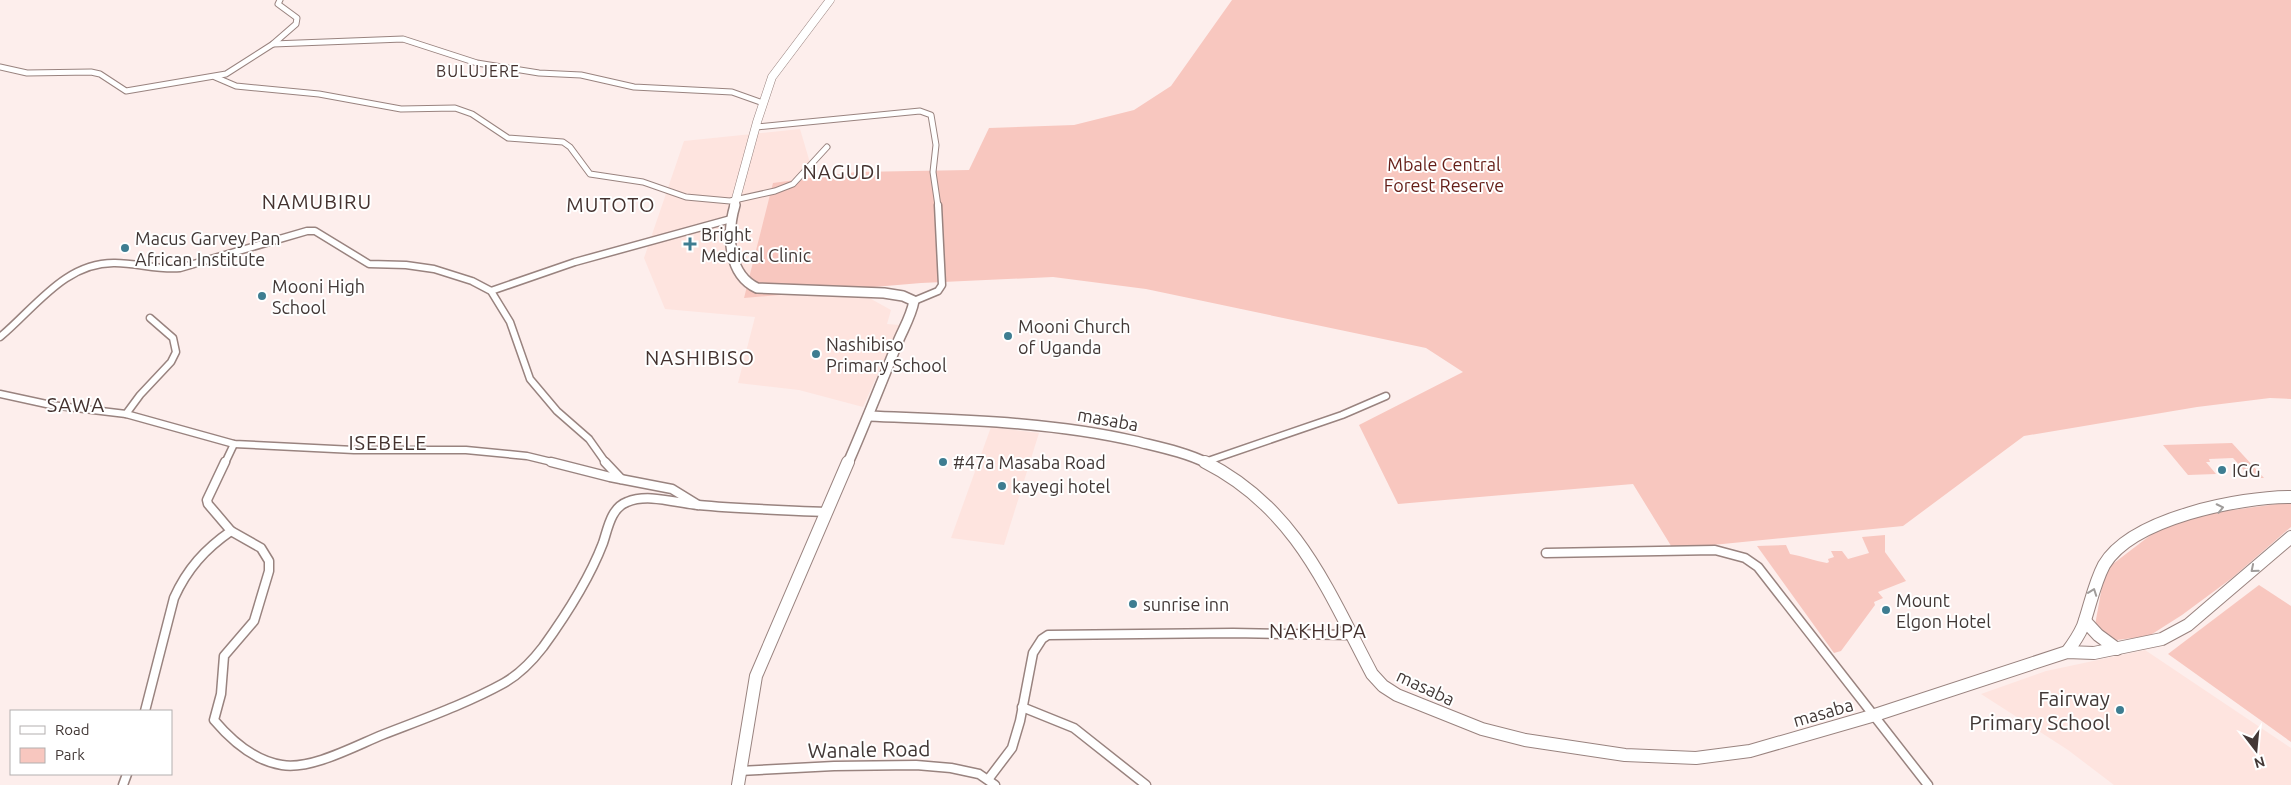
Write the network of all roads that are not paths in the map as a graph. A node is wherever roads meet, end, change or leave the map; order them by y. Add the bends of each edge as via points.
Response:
1 (280, 0) edge
2 (830, 0) edge
3 (273, 44) junction
4 (0, 67) edge
5 (214, 77) junction
6 (763, 103) junction
7 (756, 127) junction
8 (827, 147) dead end
9 (737, 199) junction
10 (731, 219) junction
11 (491, 291) junction
12 (914, 301) junction
13 (150, 318) dead end
14 (0, 337) edge
15 (0, 394) edge
16 (1386, 396) dead end
17 (126, 414) junction
18 (869, 416) junction
19 (234, 444) junction
20 (1205, 462) junction
21 (621, 479) junction
22 (2291, 497) edge
23 (698, 505) junction
24 (826, 512) junction
25 (231, 531) junction
26 (2291, 538) edge
27 (1546, 553) dead end
28 (2085, 621) junction
29 (1351, 635) junction
30 (2117, 649) junction
31 (2067, 652) junction
32 (1022, 708) junction
33 (145, 710) edge
34 (1875, 716) junction
35 (739, 771) junction
36 (992, 781) edge
37 (738, 785) edge
38 (1146, 785) edge
39 (1928, 785) edge

1 - 3 street via 278,4 298,21
2 - 6 street via 775,71
3 - 5 street via 237,69
3 - 6 street via 403,39 478,64 581,75 634,87 732,92
4 - 5 street via 27,73 91,72 100,74 126,91
5 - 9 street via 236,86 319,94 401,108 455,108 472,114 508,138 563,142 570,146 590,174 643,182 695,199
6 - 7 street
7 - 9 street
7 - 12 street via 920,110 931,114 936,145 932,172 938,198 942,285 938,291
8 - 9 street via 793,184
9 - 10 street
10 - 11 street via 544,271
10 - 12 street via 730,242 734,262 742,278 752,286 884,293
11 - 14 street via 434,269 369,264 314,231 308,231 180,268 164,270 111,262 94,265 59,281
11 - 21 street via 510,322 530,378 557,411 589,439
12 - 18 street via 912,313
13 - 17 street via 173,338 176,352
15 - 17 street via 51,405
16 - 20 street via 1324,422
17 - 19 street
18 - 20 street, masaba via 992,422 1091,432
18 - 24 street
19 - 21 street via 510,454
19 - 25 street via 207,500
20 - 29 street, masaba via 1248,490 1294,535
21 - 23 street via 672,489
28 -> 22 street via 2093,590 2109,557 2128,539 2162,521 2265,499
23 - 24 street
23 - 25 street via 638,499 615,510 595,564 573,600 542,648 505,682 453,707 321,759 288,765 280,765 249,752 229,738 214,720 223,682 224,656 254,621 269,571 269,561 261,548
24 - 35 street via 756,676
25 - 33 street via 204,550 180,583
26 -> 30 street via 2188,625 2162,639
27 - 34 street via 1714,550 1745,558 1758,567
28 - 30 street
28 - 31 street
29 - 32 street via 1048,635 1033,652
29 - 34 street, masaba via 1372,674 1397,696 1482,729 1525,740 1625,755 1696,758 1750,751
30 - 31 street via 2094,653
31 - 34 street, masaba
32 - 36 street via 1012,748
32 - 38 street via 1074,728
34 - 39 street
35 - 36 street, Wanale Road via 922,764 949,767
35 - 37 street

